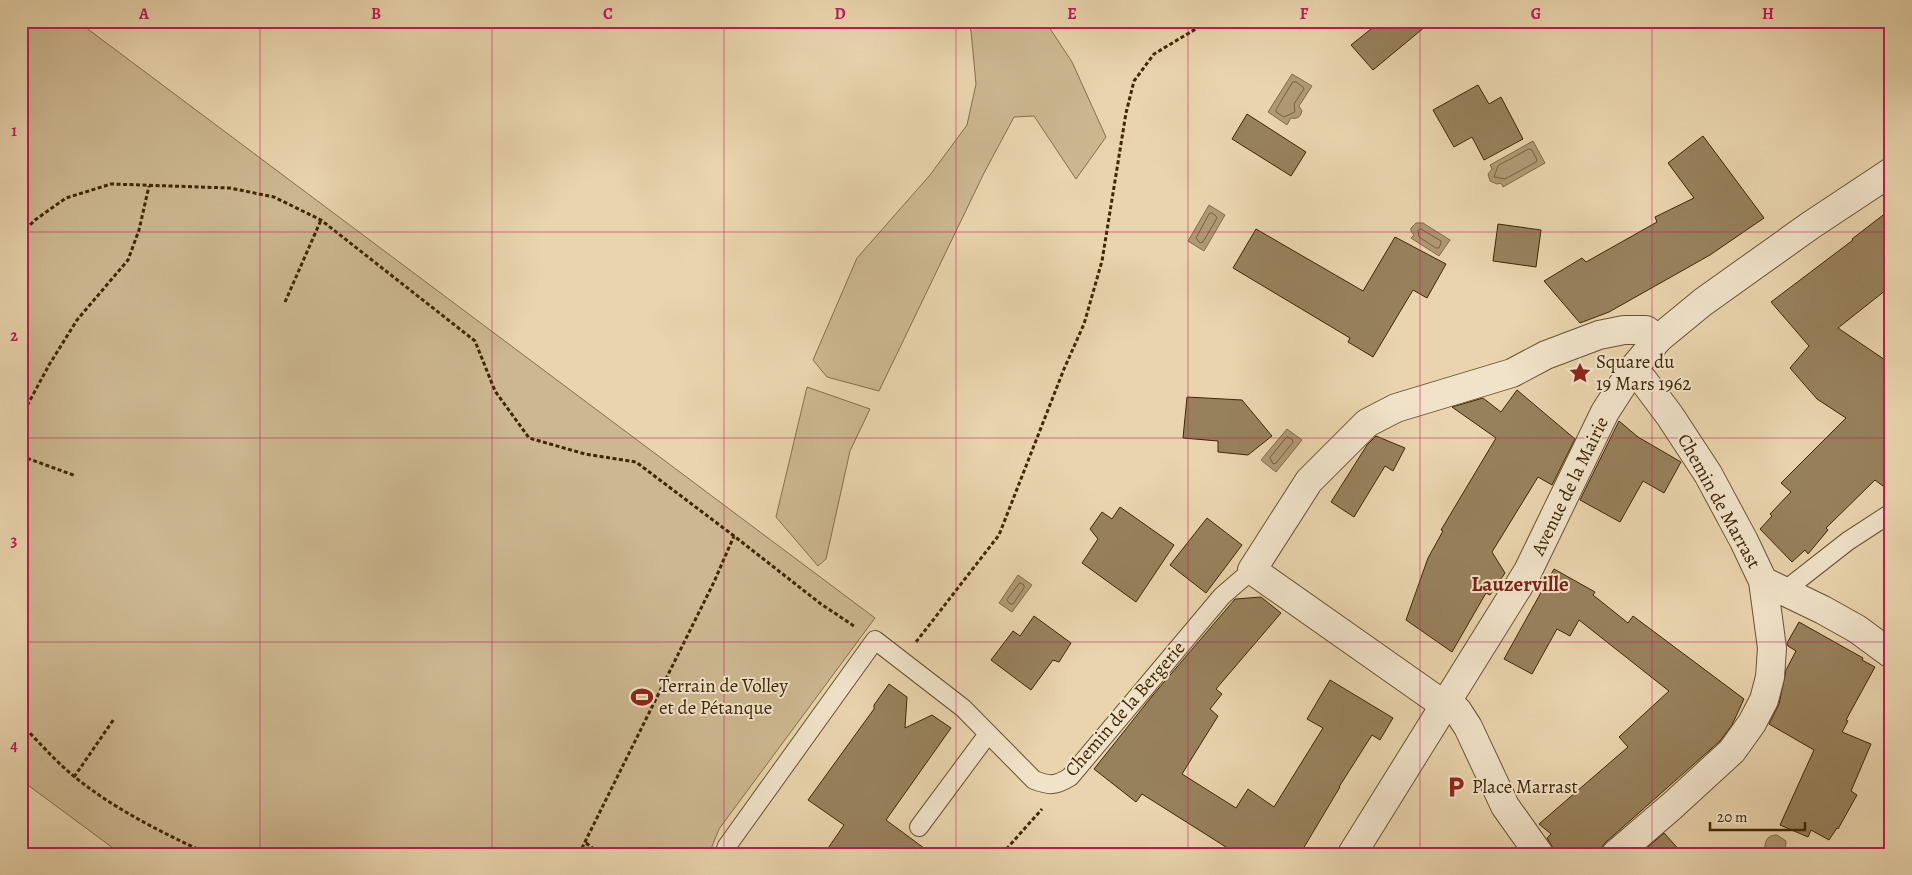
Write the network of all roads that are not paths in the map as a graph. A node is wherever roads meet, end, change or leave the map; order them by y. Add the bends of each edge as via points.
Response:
1 (1891, 172) edge
2 (1658, 339) junction
3 (1632, 370) junction
4 (1891, 513) edge
5 (1252, 570) junction
6 (1774, 586) junction
7 (1891, 654) edge
8 (1444, 704) junction
9 (988, 734) junction
10 (919, 826) dead end
11 (724, 854) edge
12 (1352, 854) edge
13 (1540, 854) edge
14 (1616, 854) edge

1 - 2 street, Avenue de la Mairie via 1803,230 1703,302
2 - 3 street, Avenue de la Mairie
2 - 5 street, Chemin de la Bergerie via 1646,330 1599,335 1546,355 1512,373 1396,408 1367,423 1309,481
3 - 6 street, Chemin de Marrast via 1670,416
3 - 8 street, Avenue de la Mairie via 1605,412 1528,571
4 - 6 lane
5 - 8 street
5 - 9 lane, Chemin de la Bergerie via 1222,596 1070,777 1057,784 1034,780
6 - 7 street via 1857,629
6 - 14 street, Chemin de Marrast via 1770,677 1764,700 1752,723 1732,751
8 - 12 street, Avenue de la Mairie
8 - 13 street via 1457,710 1468,727 1505,806
9 - 10 lane
9 - 11 lane, Chemin de la Bergerie via 963,708 875,640

